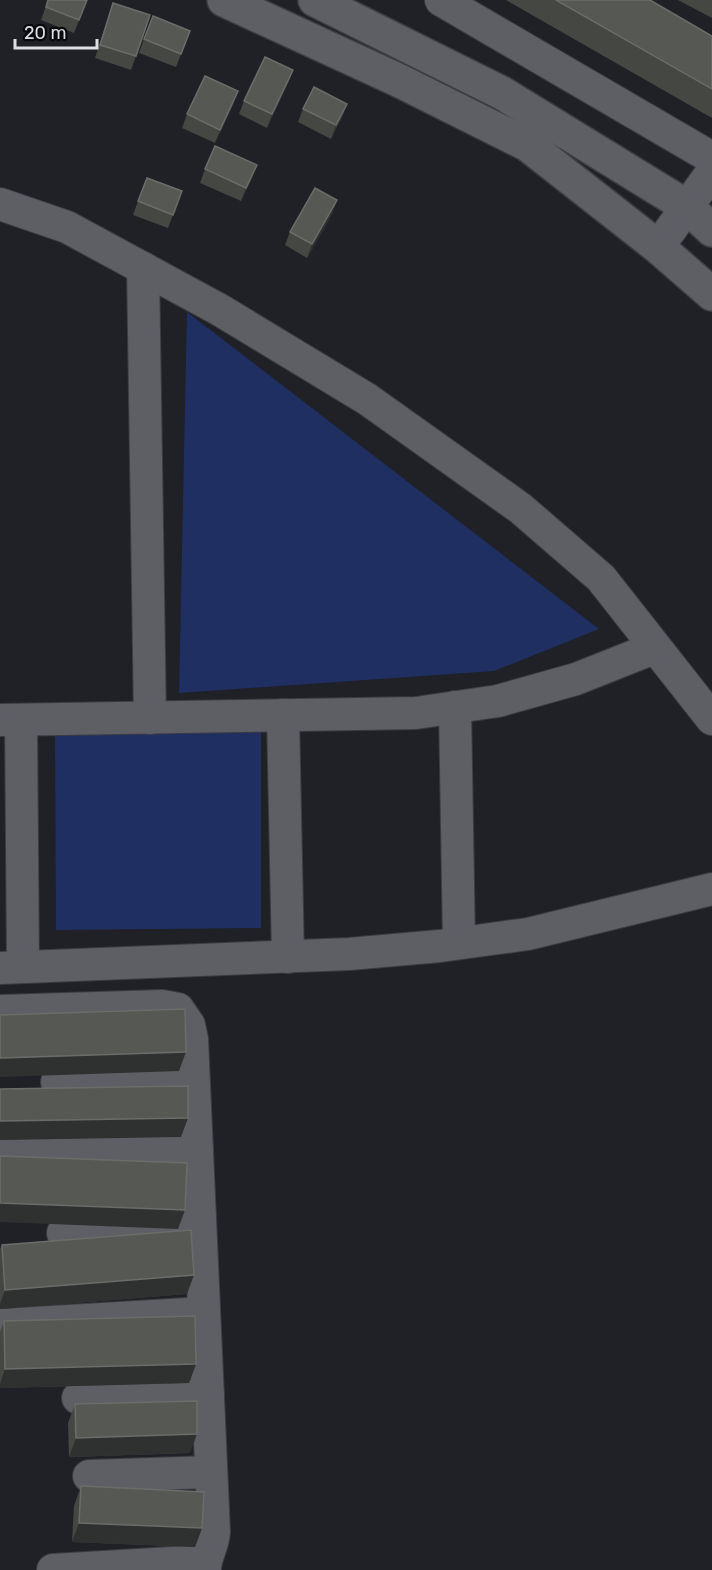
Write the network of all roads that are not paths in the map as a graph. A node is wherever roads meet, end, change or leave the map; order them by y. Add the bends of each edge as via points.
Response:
1 (224, 0) edge
2 (315, 0) edge
3 (441, 0) edge
4 (712, 158) edge
5 (712, 172) edge
6 (0, 204) edge
7 (686, 206) junction
8 (712, 230) edge
9 (658, 247) junction
10 (143, 268) junction
11 (712, 294) edge
12 (654, 648) junction
13 (455, 707) junction
14 (283, 715) junction
15 (150, 718) junction
16 (712, 719) edge
17 (10, 720) edge
18 (712, 889) edge
19 (459, 943) junction
20 (288, 957) junction
21 (12, 968) edge
22 (0, 1011) edge
23 (193, 1078) junction
24 (57, 1082) dead end
25 (197, 1149) junction
26 (0, 1156) edge
27 (200, 1229) junction
28 (63, 1233) dead end
29 (204, 1313) junction
30 (0, 1325) edge
31 (208, 1395) junction
32 (78, 1398) dead end
33 (211, 1472) junction
34 (89, 1476) dead end
35 (205, 1566) edge
36 (53, 1570) edge

1 - 9 street via 528,145
2 - 7 street via 502,93
3 - 4 street
5 - 7 street
6 - 10 street via 67,227
7 - 8 street
7 - 9 street
9 - 11 street
10 - 12 street via 367,399 520,508 601,578
10 - 15 street
12 - 13 street via 576,679 498,701
12 - 16 street
13 - 14 street via 416,713
13 - 19 street
14 - 15 street
14 - 20 street
15 - 17 street
17 - 21 street
18 - 19 street via 528,934
19 - 20 street
20 - 21 street
22 - 23 street via 162,1006 178,1010 189,1025
23 - 24 street
23 - 25 street
25 - 26 street
25 - 27 street
27 - 28 street
27 - 29 street
29 - 30 street
29 - 31 street
31 - 32 street
31 - 33 street
33 - 34 street
33 - 35 street via 213,1546
35 - 36 street

